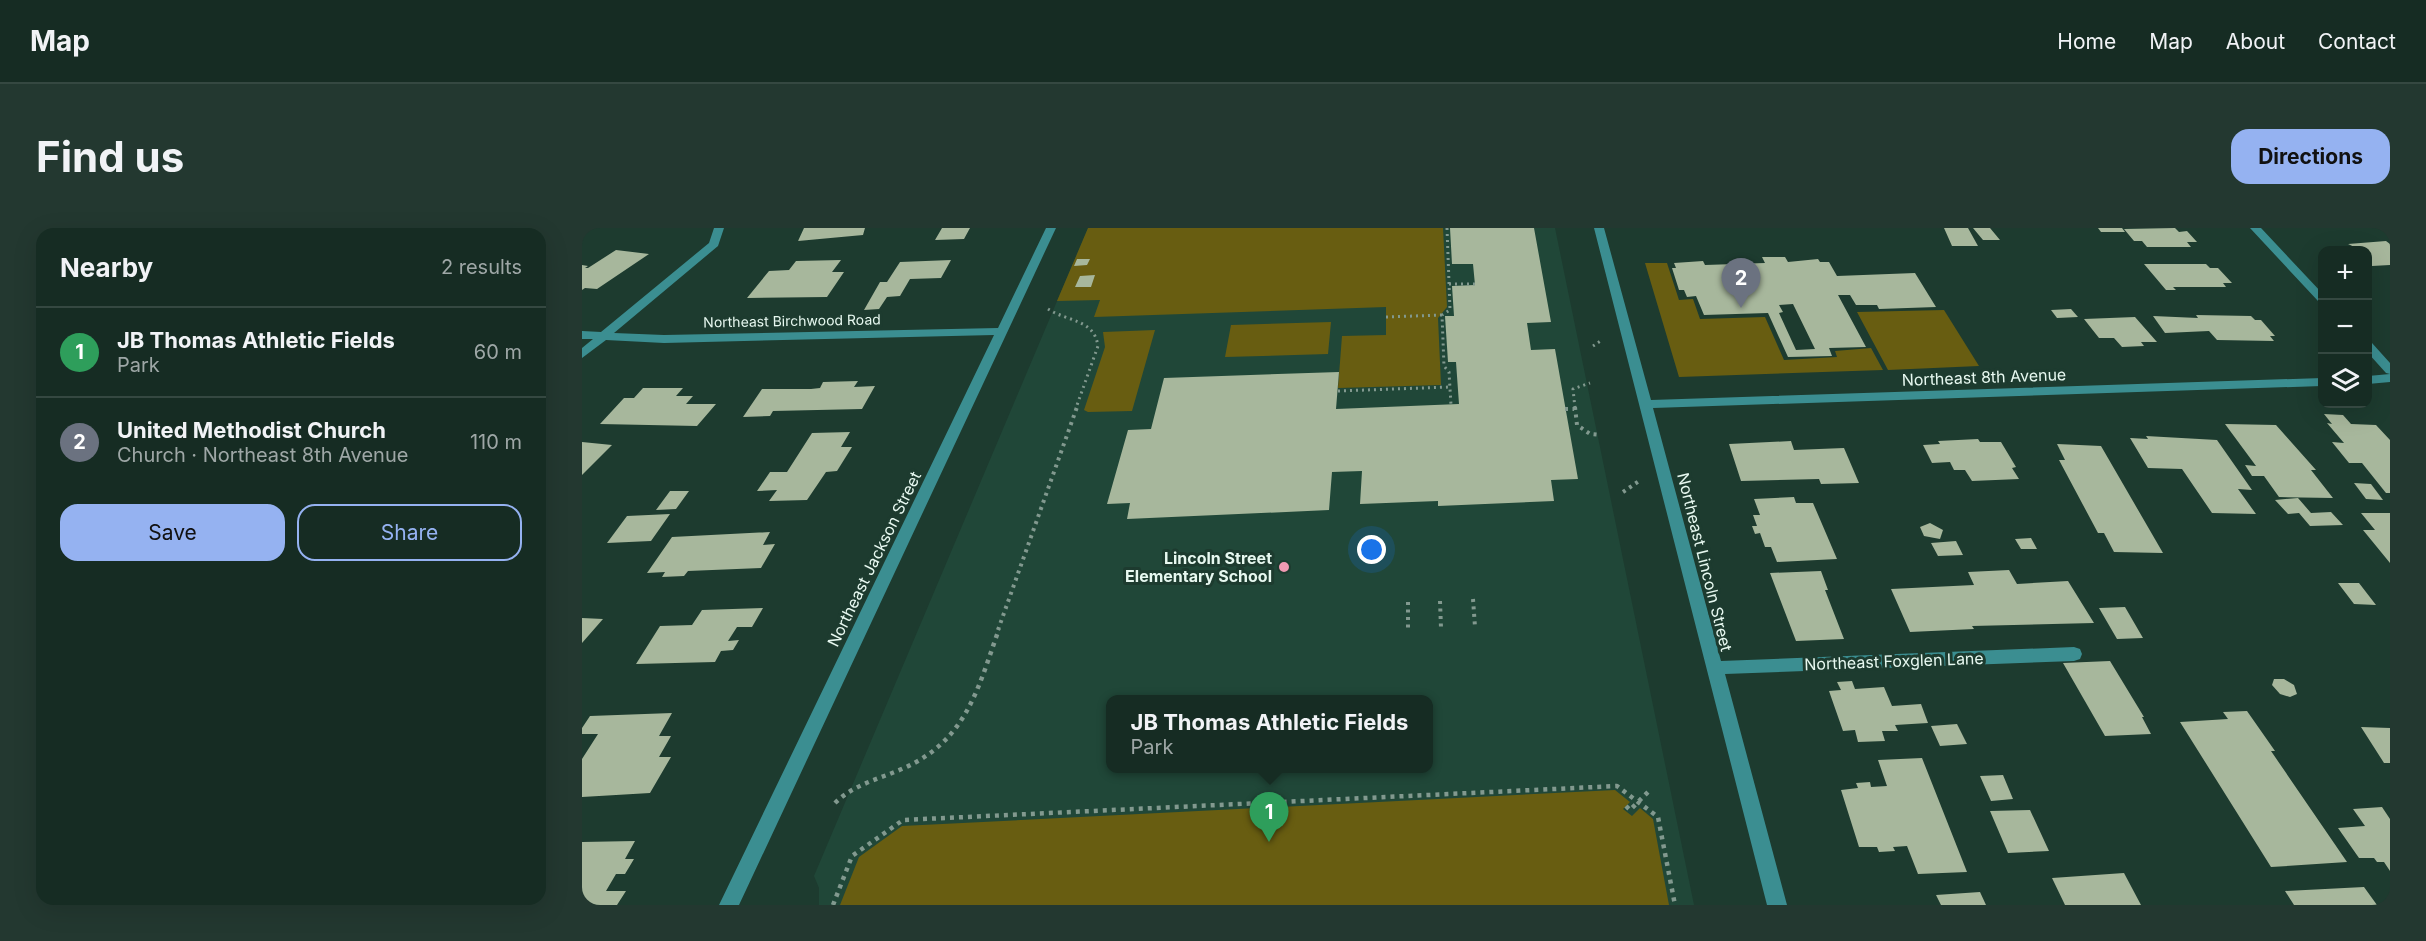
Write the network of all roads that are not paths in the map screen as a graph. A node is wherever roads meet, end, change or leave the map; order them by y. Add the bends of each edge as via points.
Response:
1 (719, 228) edge
2 (1051, 228) edge
3 (1599, 228) edge
4 (2254, 228) edge
5 (2318, 295) edge
6 (1003, 331) junction
7 (582, 334) edge
8 (604, 337) junction
9 (2372, 351) edge
10 (582, 354) edge
11 (2390, 370) edge
12 (2390, 378) edge
13 (2372, 380) edge
14 (2318, 382) edge
15 (1646, 404) junction
16 (2074, 654) dead end
17 (1714, 668) junction
18 (729, 905) edge
19 (1777, 905) edge

1 - 8 street via 714,244
2 - 6 street, Northeast Jackson Street
3 - 15 street, Northeast Lincoln Street
4 - 5 street
6 - 8 street, Northeast Birchwood Road
6 - 18 street, Northeast Jackson Street
7 - 8 street, Northeast Birchwood Road
8 - 10 street
9 - 11 street
12 - 13 street
14 - 15 street, Northeast 8th Avenue
15 - 17 street, Northeast Lincoln Street
16 - 17 street, Northeast Foxglen Lane
17 - 19 street, Northeast Lincoln Street

